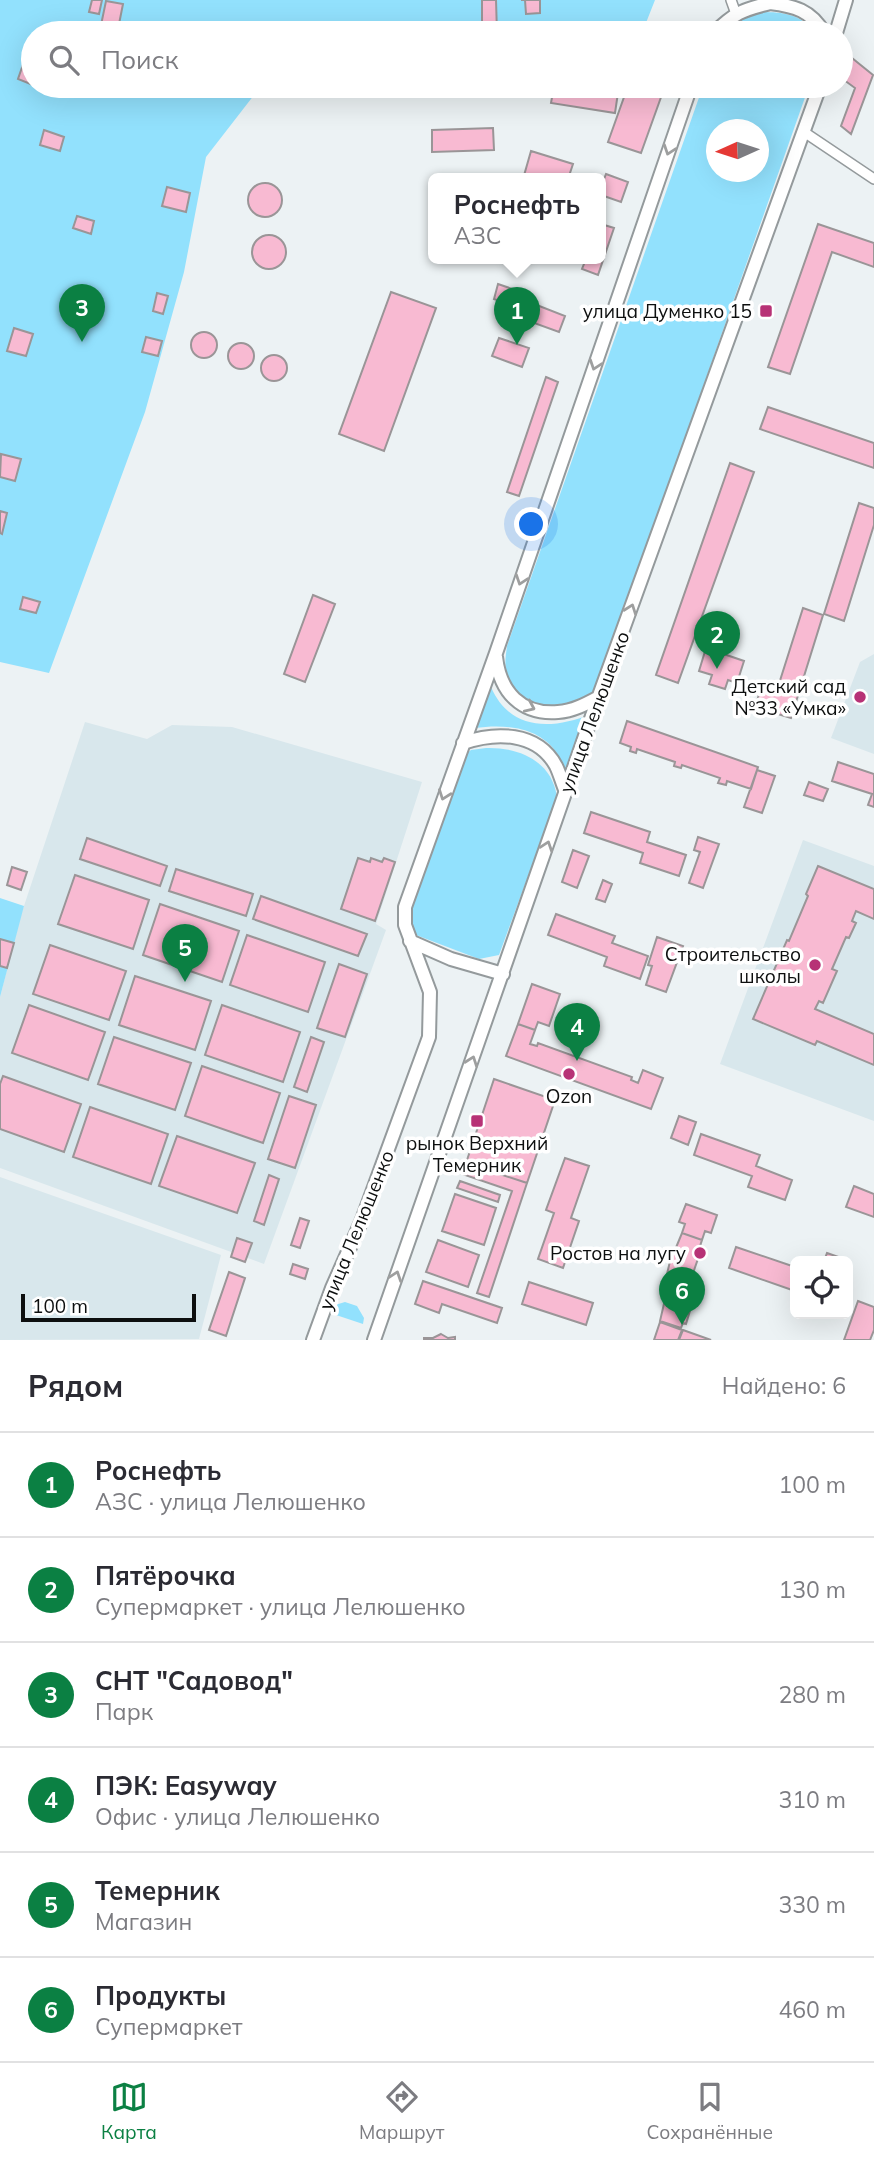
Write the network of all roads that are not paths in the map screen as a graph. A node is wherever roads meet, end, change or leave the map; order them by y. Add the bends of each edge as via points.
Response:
1 (730, 0) edge
2 (846, 0) edge
3 (775, 2) edge
4 (736, 14) junction
5 (726, 21) edge
6 (816, 21) edge
7 (840, 21) edge
8 (687, 98) edge
9 (816, 98) edge
10 (804, 132) junction
11 (874, 179) edge
12 (496, 653) junction
13 (599, 697) junction
14 (463, 743) junction
15 (566, 792) junction
16 (410, 941) junction
17 (503, 974) junction
18 (313, 1340) edge
19 (373, 1340) edge

1 - 4 street
2 - 7 street
3 - 4 street
3 - 6 street via 806,11
4 - 5 street
8 -> 12 street, улица Лелюшенко
9 - 10 street, улица Лелюшенко
10 - 11 street
13 -> 10 street, улица Лелюшенко
12 -> 13 street via 503,685 522,704 541,712 559,712
12 - 14 street, улица Лелюшенко
13 - 15 street, улица Лелюшенко
14 - 15 street via 492,735 520,738 537,746 555,764
14 -> 16 street, улица Лелюшенко via 405,907
17 -> 15 street, улица Лелюшенко
16 - 17 street
16 - 18 street, улица Лелюшенко via 430,992 429,1037
19 -> 17 street, улица Лелюшенко

